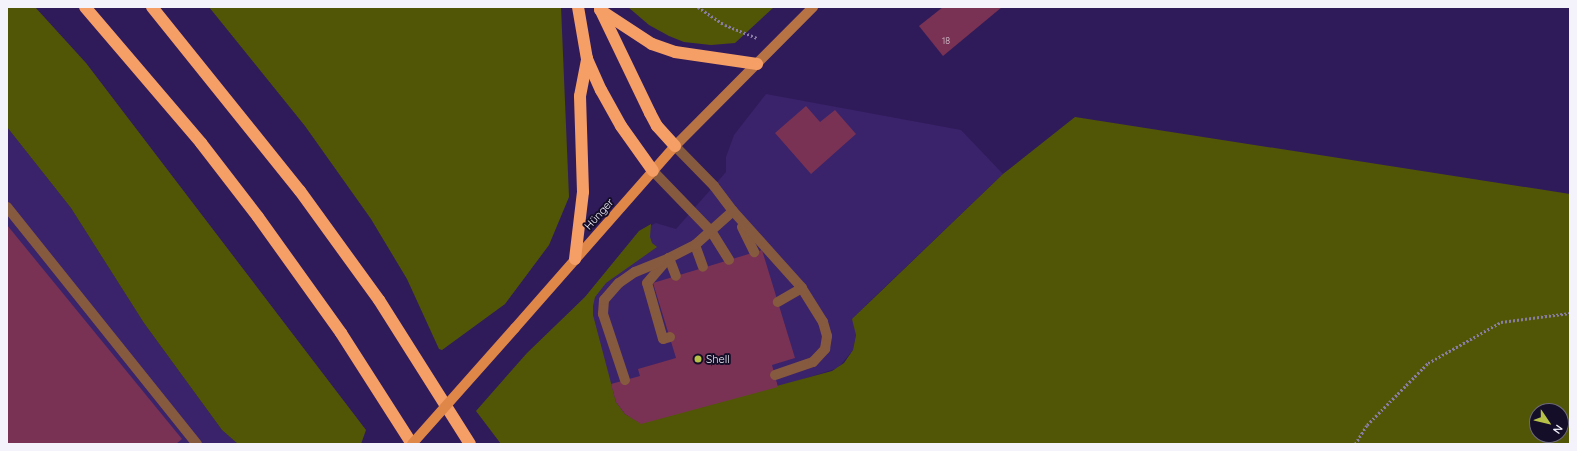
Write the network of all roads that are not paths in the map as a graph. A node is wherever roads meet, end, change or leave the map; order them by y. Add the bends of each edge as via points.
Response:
1 (85, 7) edge
2 (152, 7) edge
3 (578, 7) edge
4 (813, 7) edge
5 (599, 9) edge
6 (587, 59) junction
7 (757, 64) junction
8 (675, 146) junction
9 (653, 171) junction
10 (7, 207) edge
11 (735, 214) junction
12 (711, 231) junction
13 (695, 245) junction
14 (754, 252) dead end
15 (669, 258) junction
16 (575, 259) junction
17 (729, 260) dead end
18 (703, 268) dead end
19 (676, 276) dead end
20 (802, 288) junction
21 (778, 302) dead end
22 (670, 337) dead end
23 (775, 375) dead end
24 (625, 380) dead end
25 (197, 444) edge
26 (412, 444) edge
27 (470, 444) edge

1 - 26 highway via 191,131 258,217 342,333
2 - 27 highway via 178,36 337,242 379,300
3 - 6 highway
4 - 7 main road, Hünger
5 - 7 highway via 652,44 675,52
5 - 8 highway via 653,119
6 - 9 highway via 600,90 621,126
6 - 16 highway via 580,96 583,192
7 - 8 main road, Hünger
8 - 9 main road, Hünger
8 - 11 lane via 714,186
9 - 12 lane
9 - 16 main road, Hünger
10 - 25 lane
11 - 12 lane
11 - 14 lane
11 - 20 lane
12 - 13 lane
12 - 17 lane
13 - 15 lane
13 - 18 lane
15 - 19 lane
15 - 22 lane via 647,283 663,339
15 - 24 lane via 618,282 604,300 603,314
16 - 26 main road, Hünger, bridge
20 - 21 lane
20 - 23 lane via 823,322 827,336 825,349 813,362

